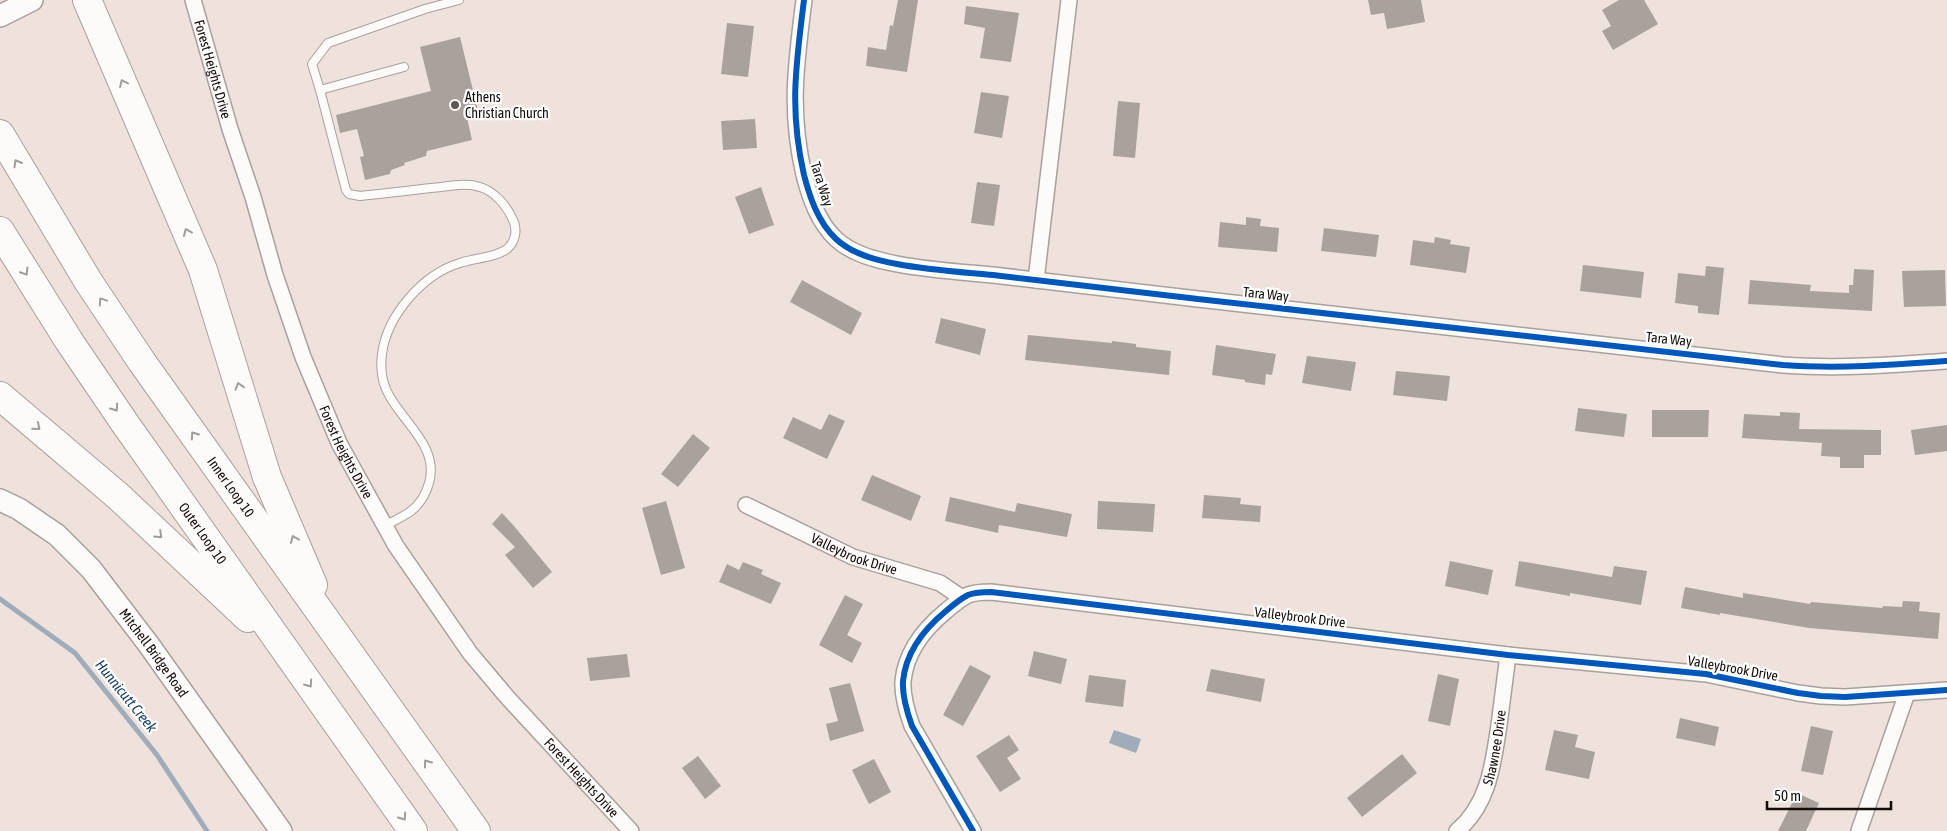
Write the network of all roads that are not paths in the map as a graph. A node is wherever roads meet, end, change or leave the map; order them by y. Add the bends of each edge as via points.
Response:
1 (32, 0) edge
2 (87, 0) edge
3 (193, 0) edge
4 (459, 0) edge
5 (804, 0) edge
6 (1068, 0) edge
7 (0, 16) edge
8 (404, 67) dead end
9 (320, 90) junction
10 (0, 134) edge
11 (0, 231) edge
12 (1036, 280) junction
13 (1947, 362) edge
14 (0, 396) edge
15 (0, 500) edge
16 (746, 505) dead end
17 (384, 526) junction
18 (962, 598) junction
19 (333, 632) junction
20 (1508, 656) junction
21 (290, 658) junction
22 (1947, 690) edge
23 (1907, 693) junction
24 (281, 831) edge
25 (413, 831) edge
26 (476, 831) edge
27 (630, 831) edge
28 (972, 831) edge
29 (1457, 831) edge
30 (1859, 831) edge

1 - 7 street
19 -> 2 highway via 267,477 203,270
3 - 17 street, Forest Heights Drive via 275,275 303,356 339,443
4 - 9 lane via 328,43 312,64
5 - 12 street, Tara Way via 795,72 795,123 807,186 825,227 853,251 874,259
6 - 12 street
8 - 9 lane
9 - 17 lane via 343,186 349,194 360,196 482,187 498,198 515,224 515,238 505,250 452,266 425,283 397,315 387,334 381,364 386,388 427,449 431,476 420,502
19 -> 10 highway, Inner Loop 10 via 88,282
11 -> 21 highway, Outer Loop 10 via 68,341
12 - 13 street, Tara Way via 1783,365 1824,368
14 -> 21 highway via 118,496
15 - 24 street, Mitchell Bridge Road via 57,534 92,569
16 - 18 street, Valleybrook Drive via 853,557 940,583
17 - 27 street, Forest Heights Drive via 470,653
18 - 20 street, Valleybrook Drive via 991,592
18 - 28 street, Valleybrook Drive via 927,628 913,647 903,684 912,726
26 -> 19 highway, Inner Loop 10
20 - 23 street, Valleybrook Drive via 1706,674 1821,696
20 - 29 street, Shawnee Drive via 1488,784 1473,816
21 -> 25 highway, Outer Loop 10
22 - 23 street, Valleybrook Drive
23 - 30 street

